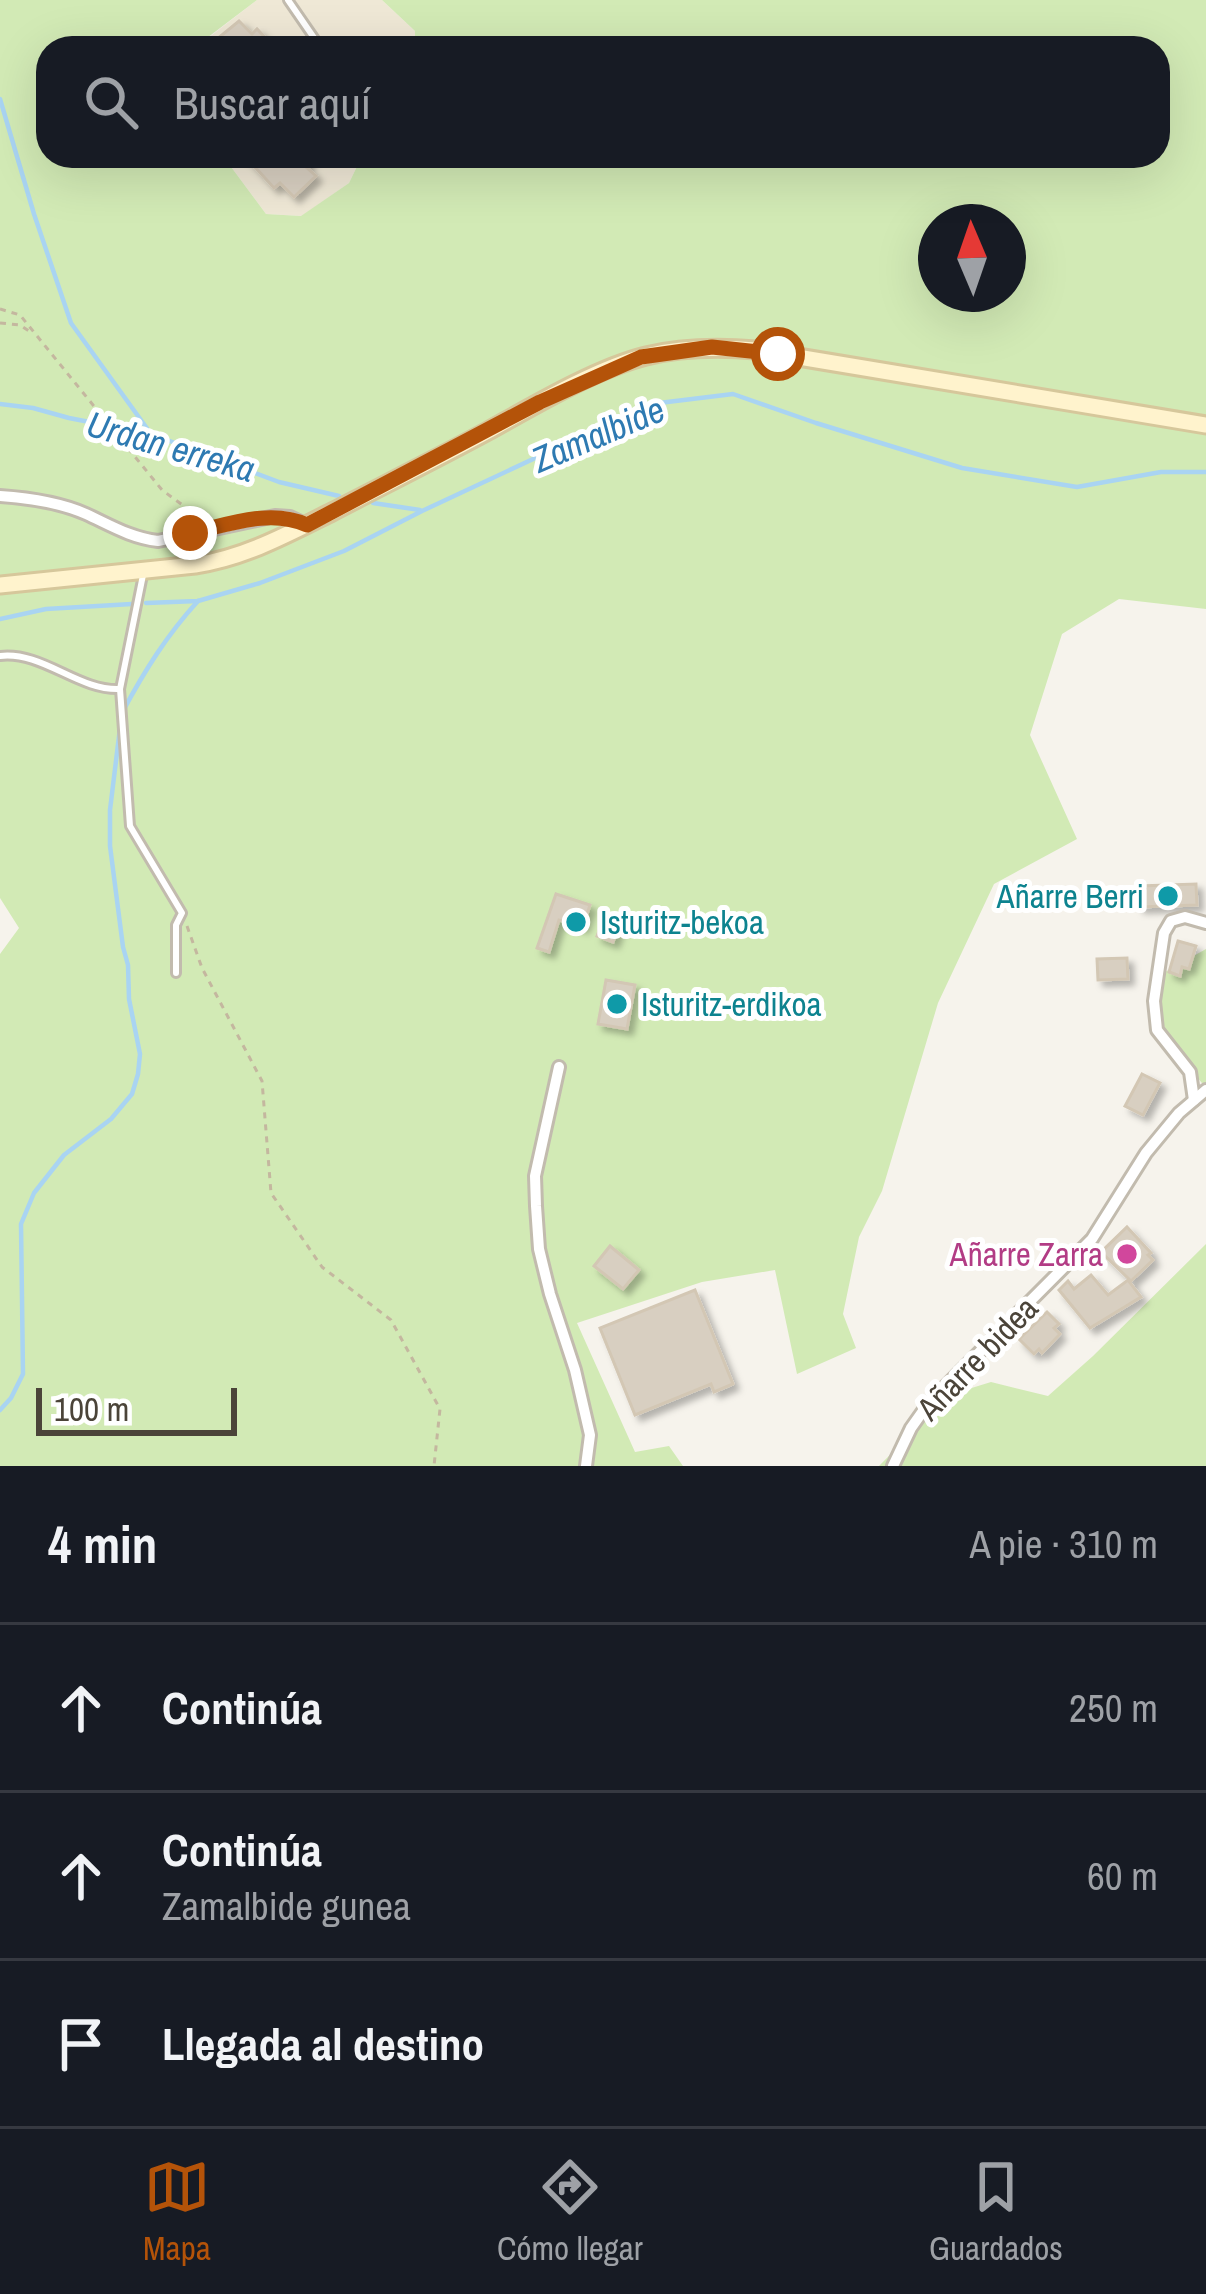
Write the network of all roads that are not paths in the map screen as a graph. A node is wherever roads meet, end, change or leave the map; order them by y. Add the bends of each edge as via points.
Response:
1 (288, 0) edge
2 (314, 36) edge
3 (1206, 424) edge
4 (0, 496) edge
5 (307, 525) junction
6 (145, 570) junction
7 (0, 585) edge
8 (0, 656) edge
9 (120, 689) junction
10 (1206, 923) edge
11 (176, 973) dead end
12 (559, 1067) dead end
13 (1206, 1090) edge
14 (1194, 1100) junction
15 (586, 1466) edge
16 (893, 1466) edge

1 - 2 lane
3 - 5 main road via 757,350 686,349 602,373
4 - 5 street via 52,502 158,541 275,516
5 - 6 main road via 216,562
6 - 7 main road
6 - 9 lane
8 - 9 lane
9 - 11 lane via 130,826 182,913
10 - 14 street via 1171,921 1154,1001 1156,1030 1190,1072
12 - 15 street via 536,1205 539,1249 590,1435
13 - 14 street, Añarre bidea
14 - 16 street, Añarre bidea via 1146,1153 1092,1239 928,1404

